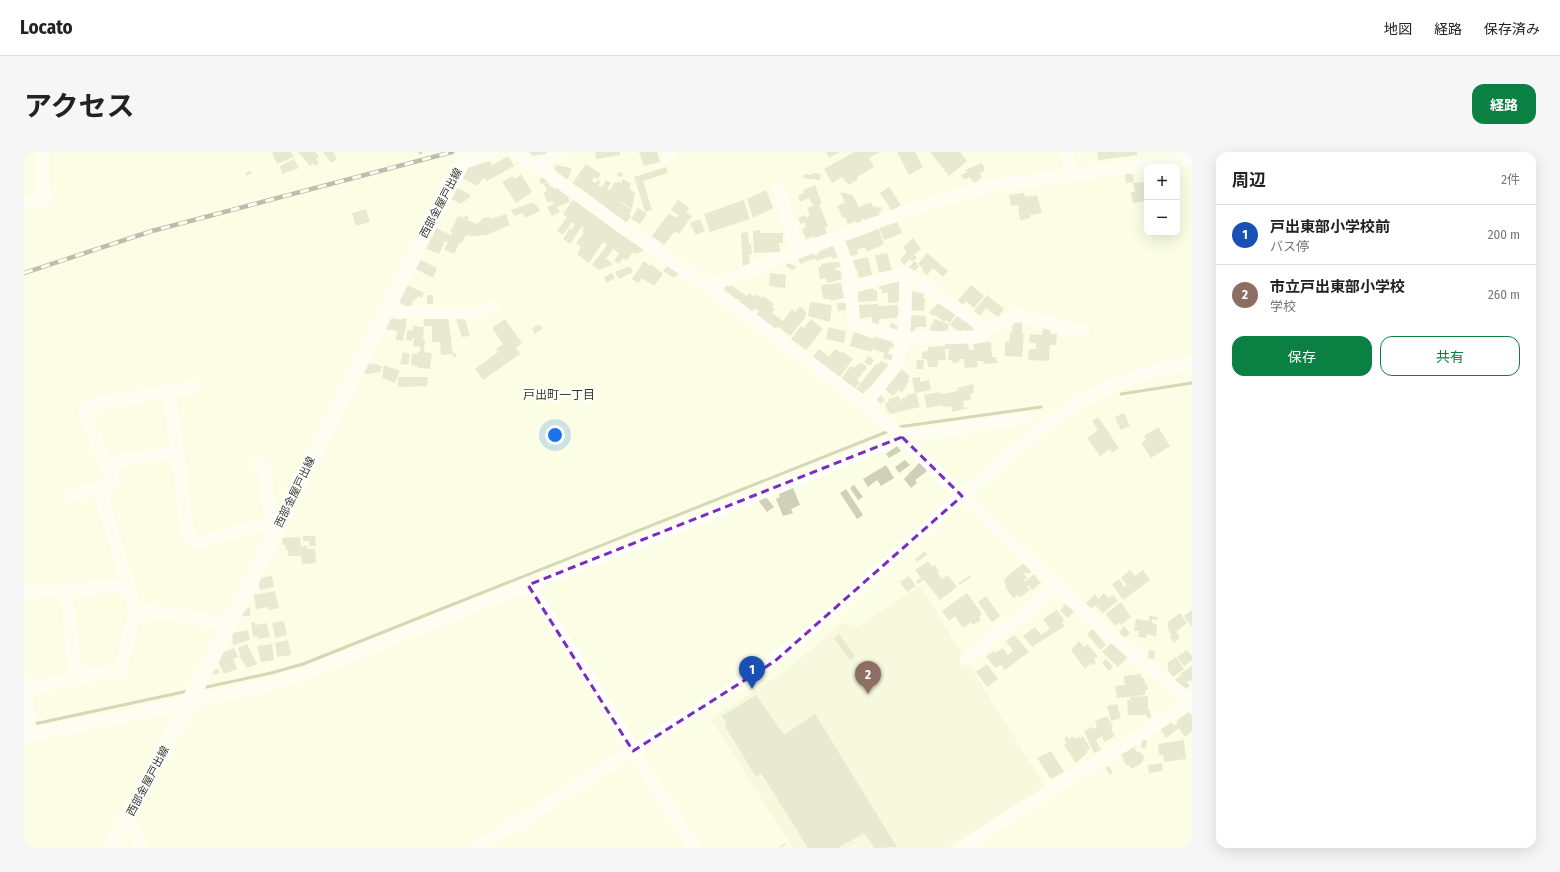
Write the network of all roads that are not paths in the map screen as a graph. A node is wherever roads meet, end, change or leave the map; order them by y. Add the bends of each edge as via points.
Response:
1 (43, 152) edge
2 (491, 152) edge
3 (515, 152) edge
4 (558, 152) edge
5 (1067, 152) edge
6 (1192, 159) edge
7 (539, 166) junction
8 (1071, 175) junction
9 (779, 190) dead end
10 (24, 204) edge
11 (837, 237) junction
12 (798, 252) junction
13 (906, 273) junction
14 (708, 286) junction
15 (851, 287) junction
16 (494, 306) dead end
17 (386, 312) junction
18 (980, 329) junction
19 (1084, 332) dead end
20 (903, 338) junction
21 (1192, 363) edge
22 (194, 387) dead end
23 (169, 391) junction
24 (865, 404) junction
25 (1028, 418) dead end
26 (895, 432) junction
27 (177, 452) junction
28 (106, 463) junction
29 (258, 464) dead end
30 (99, 488) junction
31 (67, 496) dead end
32 (962, 496) junction
33 (277, 523) junction
34 (528, 585) junction
35 (128, 586) junction
36 (1057, 587) junction
37 (66, 590) junction
38 (24, 592) edge
39 (136, 610) junction
40 (231, 621) junction
41 (966, 659) dead end
42 (76, 679) junction
43 (24, 686) edge
44 (190, 701) junction
45 (1192, 702) edge
46 (28, 731) edge
47 (633, 751) junction
48 (126, 821) junction
49 (111, 848) edge
50 (142, 848) edge
51 (477, 848) edge
52 (694, 848) edge
53 (960, 848) edge

1 - 10 street via 44,201
2 - 17 main road, 西部金屋戸出線 via 463,161
3 - 7 street
4 - 7 street
5 - 8 street
6 - 8 street
7 - 14 street
8 - 11 street via 991,186 918,207
9 - 12 street
11 - 12 street
11 - 15 street via 847,262
12 - 14 street
13 - 15 street
13 - 18 street via 977,322
13 - 20 street
14 - 24 street
15 - 20 street via 854,324
16 - 17 street via 479,313
17 - 33 main road, 西部金屋戸出線
18 - 19 street via 1002,324 1018,313
18 - 20 street via 983,334 978,337
20 - 24 street via 898,362
21 - 32 street via 1149,372 1084,400 1044,426
22 - 23 street
23 - 27 street
23 - 28 street via 92,405 84,411
24 - 26 street
25 - 26 street
26 - 32 street
26 - 34 street
27 - 28 street
27 - 33 street via 190,540 197,543
28 - 30 street via 114,484
29 - 33 street via 265,470 269,509
30 - 31 street
30 - 35 street
32 - 36 street
32 - 47 street via 775,661
33 - 40 main road, 西部金屋戸出線
34 - 44 street via 304,674 277,683
34 - 47 street
35 - 37 street
35 - 39 street
36 - 41 street
36 - 45 street
37 - 38 street
37 - 42 street
39 - 40 street via 170,613 216,622
39 - 42 street via 120,670
40 - 44 main road, 西部金屋戸出線
42 - 43 street
43 - 46 street
44 - 46 street
44 - 48 main road, 西部金屋戸出線
45 - 53 street
47 - 51 street
47 - 52 street
48 - 49 main road, 西部金屋戸出線
48 - 50 street via 134,830

